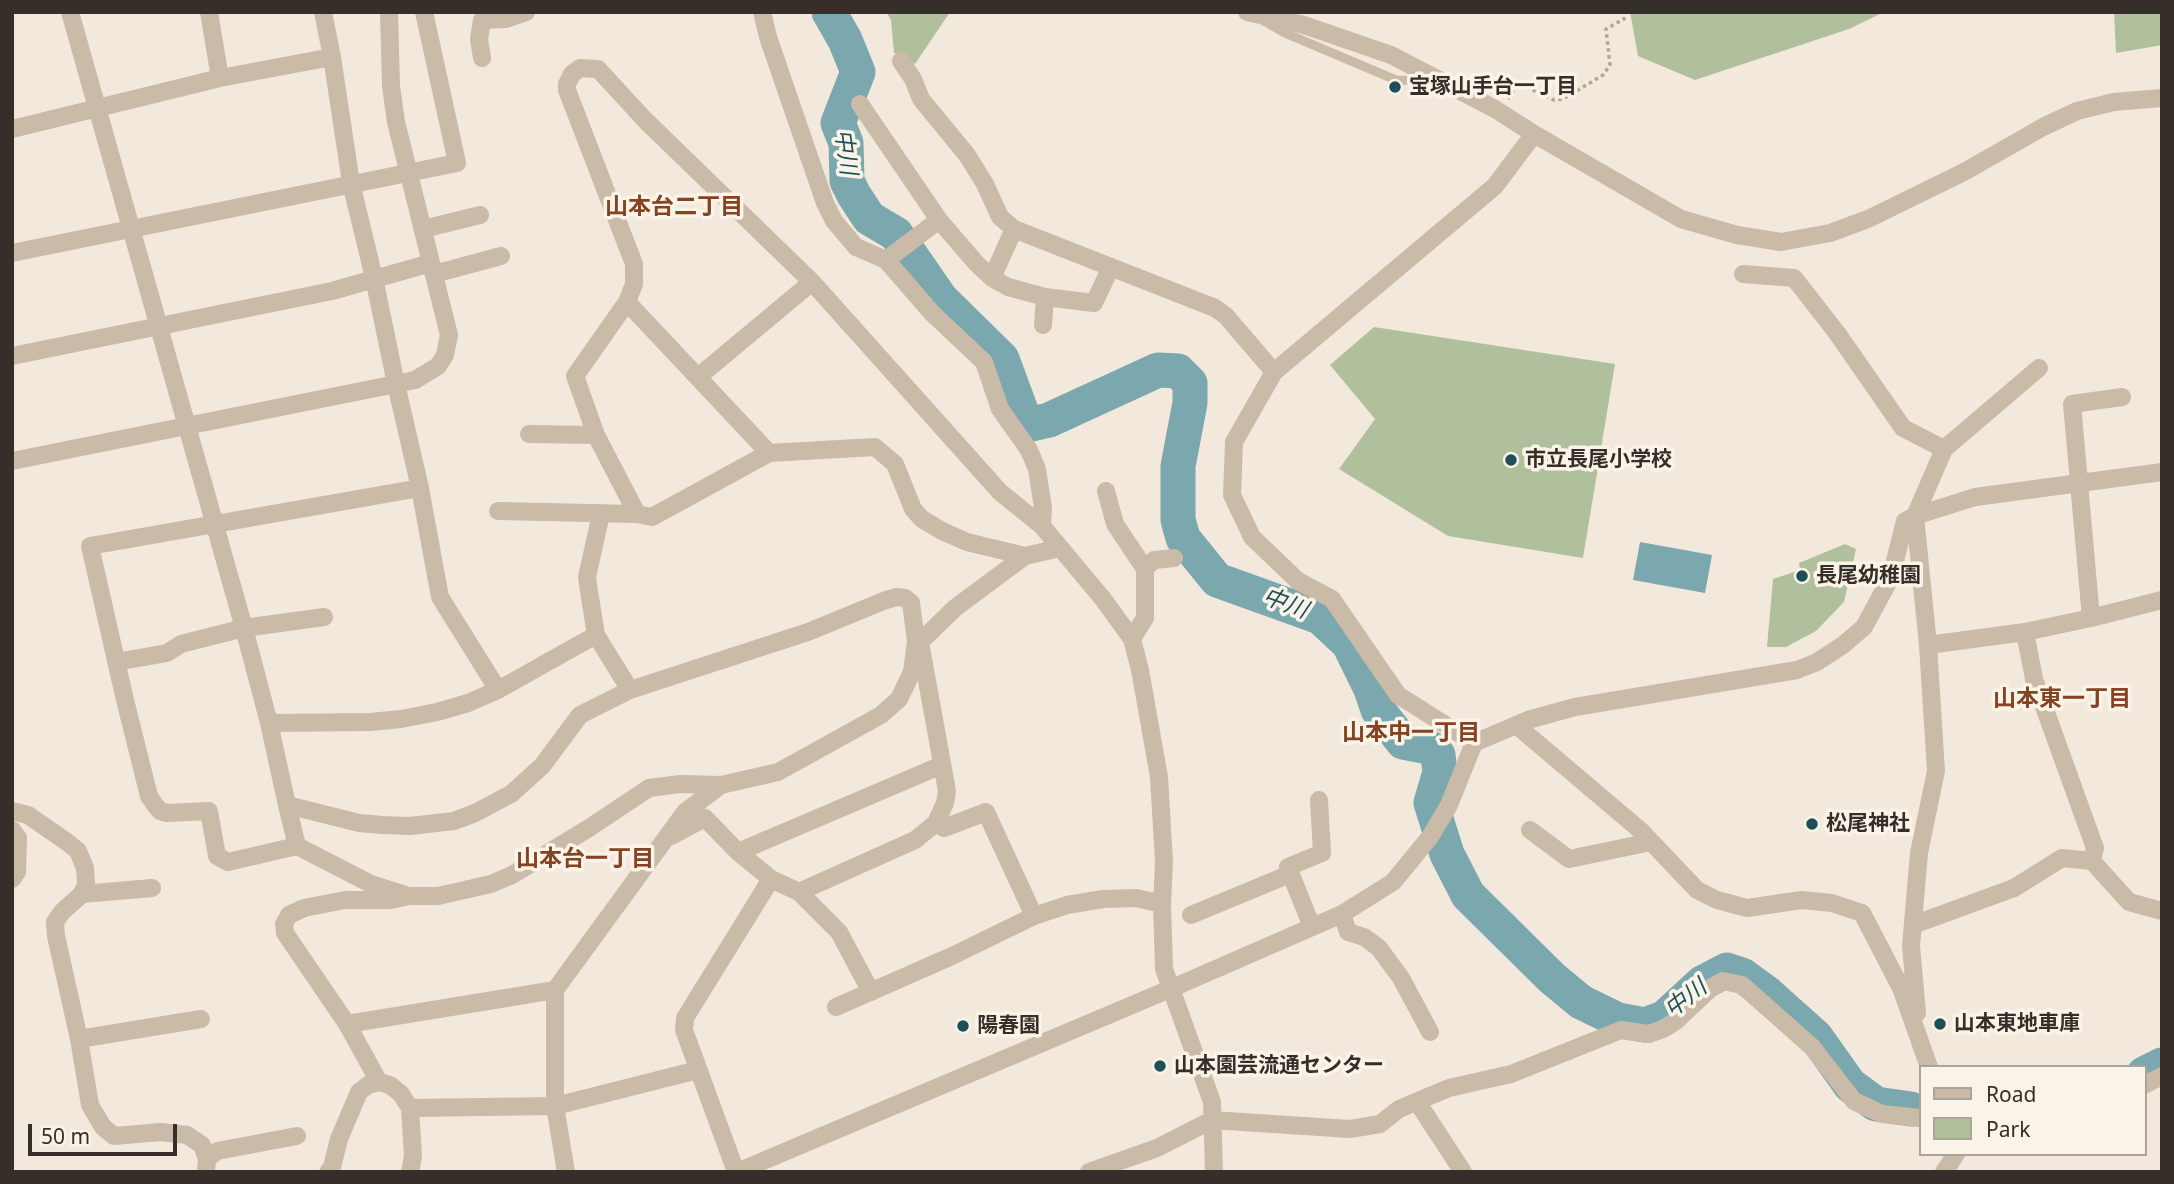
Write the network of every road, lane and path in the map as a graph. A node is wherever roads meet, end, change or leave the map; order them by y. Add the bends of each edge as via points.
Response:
1 (70, 12) edge
2 (209, 12) edge
3 (323, 12) edge
4 (389, 12) edge
5 (424, 12) edge
6 (526, 12) edge
7 (762, 12) edge
8 (1248, 12) edge
9 (1288, 12) edge
10 (1624, 12) edge
11 (483, 16) edge
12 (1304, 25) junction
13 (332, 57) junction
14 (482, 58) dead end
15 (901, 61) dead end
16 (220, 78) junction
17 (1442, 81) junction
18 (2155, 98) edge
19 (1507, 100) dead end
20 (860, 104) dead end
21 (95, 107) junction
22 (12, 129) edge
23 (1534, 134) junction
24 (408, 174) junction
25 (351, 183) junction
26 (480, 215) dead end
27 (939, 220) junction
28 (423, 229) junction
29 (1014, 229) junction
30 (130, 230) junction
31 (12, 253) edge
32 (501, 256) dead end
33 (887, 260) junction
34 (1111, 267) junction
35 (433, 269) junction
36 (1743, 274) dead end
37 (374, 278) junction
38 (992, 278) junction
39 (812, 282) junction
40 (1045, 297) junction
41 (627, 302) junction
42 (1043, 325) dead end
43 (159, 327) junction
44 (12, 356) edge
45 (2039, 369) dead end
46 (1273, 372) junction
47 (698, 377) junction
48 (396, 384) junction
49 (2122, 397) dead end
50 (186, 426) junction
51 (529, 434) dead end
52 (596, 435) junction
53 (1944, 449) junction
54 (769, 453) junction
55 (12, 461) edge
56 (2162, 472) edge
57 (2079, 482) junction
58 (419, 488) junction
59 (1106, 491) dead end
60 (498, 511) dead end
61 (601, 514) junction
62 (637, 514) junction
63 (1915, 516) junction
64 (214, 525) junction
65 (1042, 526) junction
66 (1060, 548) junction
67 (1025, 556) junction
68 (1174, 558) dead end
69 (1145, 569) junction
70 (2162, 600) edge
71 (324, 617) dead end
72 (2091, 618) junction
73 (244, 628) junction
74 (2025, 632) junction
75 (596, 635) junction
76 (1132, 639) junction
77 (918, 642) junction
78 (1928, 645) junction
79 (116, 662) junction
80 (498, 690) junction
81 (631, 690) junction
82 (269, 723) junction
83 (1516, 725) junction
84 (1474, 743) junction
85 (942, 765) junction
86 (721, 785) junction
87 (1319, 800) dead end
88 (287, 805) junction
89 (12, 811) edge
90 (936, 823) junction
91 (12, 830) edge
92 (1530, 830) dead end
93 (667, 838) junction
94 (1651, 842) junction
95 (297, 846) junction
96 (738, 852) junction
97 (2092, 861) junction
98 (1290, 874) junction
99 (771, 878) junction
100 (12, 879) edge
101 (152, 888) dead end
102 (799, 892) junction
103 (82, 894) junction
104 (409, 896) junction
105 (1162, 904) junction
106 (2162, 911) edge
107 (1342, 914) junction
108 (1191, 915) dead end
109 (1034, 916) junction
110 (1913, 925) junction
111 (1312, 927) junction
112 (1170, 989) junction
113 (555, 990) junction
114 (871, 992) junction
115 (836, 1007) dead end
116 (201, 1019) dead end
117 (347, 1024) junction
118 (1430, 1032) dead end
119 (79, 1039) junction
120 (1920, 1041) junction
121 (1927, 1065) edge
122 (698, 1070) junction
123 (2162, 1076) edge
124 (379, 1082) junction
125 (2146, 1084) edge
126 (1418, 1103) junction
127 (555, 1106) junction
128 (410, 1108) junction
129 (1918, 1118) edge
130 (1212, 1120) junction
131 (298, 1136) dead end
132 (1955, 1156) edge
133 (206, 1165) edge
134 (328, 1172) edge
135 (410, 1172) edge
136 (566, 1172) edge
137 (737, 1172) edge
138 (1089, 1172) edge
139 (1214, 1172) edge
140 (1463, 1172) edge
141 (1944, 1172) edge

1 - 21 street
2 - 16 street
3 - 13 street
4 - 24 street via 391,86
5 - 24 street via 457,163
6 - 11 street via 506,19
7 - 33 street via 829,212 856,247
8 - 12 street
8 - 17 lane via 1285,33 1396,80
9 - 12 lane
10 - 19 path via 1624,19 1606,29 1610,65 1603,75 1554,100 1518,83
11 - 14 street
12 - 17 street via 1391,55
13 - 16 street
13 - 25 street
15 - 29 street via 921,99 967,155 1000,217
16 - 21 street
17 - 23 street
18 - 23 street via 2077,111 1868,219 1830,233 1781,242 1681,219
20 - 27 street
21 - 22 street
21 - 30 street
23 - 46 street via 1495,186
24 - 25 street
24 - 28 street
25 - 30 street
25 - 37 street
26 - 28 street
27 - 33 street
27 - 38 street
28 - 35 street
29 - 34 street
29 - 38 street
30 - 31 street
30 - 43 street
32 - 35 street
33 - 65 street via 932,313 984,362 1000,409 1029,450 1037,470
34 - 40 street via 1094,303
34 - 46 street via 1215,308
35 - 37 street
35 - 48 street via 450,335 445,355 438,366 415,380
36 - 53 street via 1794,278 1903,428
37 - 43 street
37 - 48 street
38 - 40 street
39 - 41 street via 598,69 580,68 572,74 568,90 634,264 634,284
39 - 47 street
39 - 65 street via 1000,492
40 - 42 street
41 - 47 street
41 - 52 street via 575,376
43 - 44 street
43 - 50 street
45 - 53 street
46 - 84 street via 1234,442 1232,495 1252,537 1298,581 1332,599 1398,695
47 - 54 street
48 - 50 street
48 - 58 street
49 - 57 street via 2073,404
50 - 55 street
50 - 64 street
51 - 52 street
52 - 62 street
53 - 63 street
54 - 62 street via 652,517
54 - 67 street via 875,447 895,464 922,519 967,542
56 - 57 street
57 - 63 street via 1975,497
57 - 72 street
58 - 64 street
58 - 80 street via 440,597
59 - 69 street via 1115,524
60 - 61 street
61 - 62 street
61 - 75 street via 587,577
63 - 78 street
63 - 83 street via 1905,522 1891,578 1864,627 1817,662 1797,670 1575,707
64 - 73 street
64 - 79 street via 90,546
65 - 66 street
66 - 67 street
66 - 76 street
67 - 77 street
68 - 69 street via 1154,561
69 - 76 street via 1145,618
70 - 72 street
71 - 73 street
72 - 74 street
73 - 79 street via 181,644 167,653
73 - 82 street
74 - 78 street
74 - 97 street via 2034,678 2095,848
75 - 80 street
75 - 81 street
76 - 105 street via 1159,777
77 - 81 street via 911,603 897,597 808,632
77 - 85 street
77 - 86 street via 909,682 881,715 778,772
78 - 110 street via 1936,771 1920,853
79 - 95 street via 149,796 160,811 209,811 217,856 228,862
80 - 82 street via 468,703 401,719
81 - 88 street via 580,715 542,766 511,794 454,821 410,826 359,823
82 - 88 street
83 - 84 street
83 - 94 street
84 - 107 street via 1430,837 1393,882
85 - 90 street via 947,791
85 - 96 street
86 - 93 street via 685,812
86 - 104 street via 649,788 512,875 438,896
87 - 98 street via 1322,853 1288,867
88 - 95 street
89 - 103 street via 28,815 78,851 85,867
90 - 102 street via 915,840
90 - 109 street via 944,828 986,812
91 - 100 street via 18,838 17,872
92 - 94 street via 1569,859
93 - 96 street via 705,818
93 - 113 street
94 - 120 street via 1697,890 1717,900 1747,908 1802,900 1862,913 1901,988
95 - 104 street via 371,884
96 - 99 street
97 - 106 street via 2130,902
97 - 110 street via 2062,858 2014,888
98 - 108 street
98 - 111 street
99 - 102 street
99 - 122 street via 685,1018 684,1030
101 - 103 street
102 - 114 street via 838,932
103 - 119 street via 55,922
104 - 117 street via 304,908 289,915 284,924 285,933
105 - 109 street via 1136,898 1103,900
105 - 112 street via 1164,969
107 - 111 street
107 - 118 street via 1349,932 1379,948
109 - 114 street
110 - 120 street
111 - 112 street
112 - 130 street via 1212,1102
112 - 137 street
113 - 117 street
113 - 127 street
114 - 115 street
116 - 119 street
117 - 124 street
119 - 133 street via 90,1105 103,1127 114,1136 187,1135 202,1145
120 - 121 street
122 - 127 street
122 - 137 street
123 - 125 street
124 - 128 street via 401,1094
124 - 134 street via 359,1092
126 - 129 street via 1450,1088 1511,1074 1621,1030 1650,1034 1663,1029 1723,981 1742,985 1812,1047 1854,1101 1882,1114
126 - 130 street via 1366,1128
126 - 140 street
127 - 128 street
127 - 136 street
128 - 135 street
130 - 138 street via 1157,1148
130 - 139 street
131 - 133 street via 218,1151
132 - 141 street

